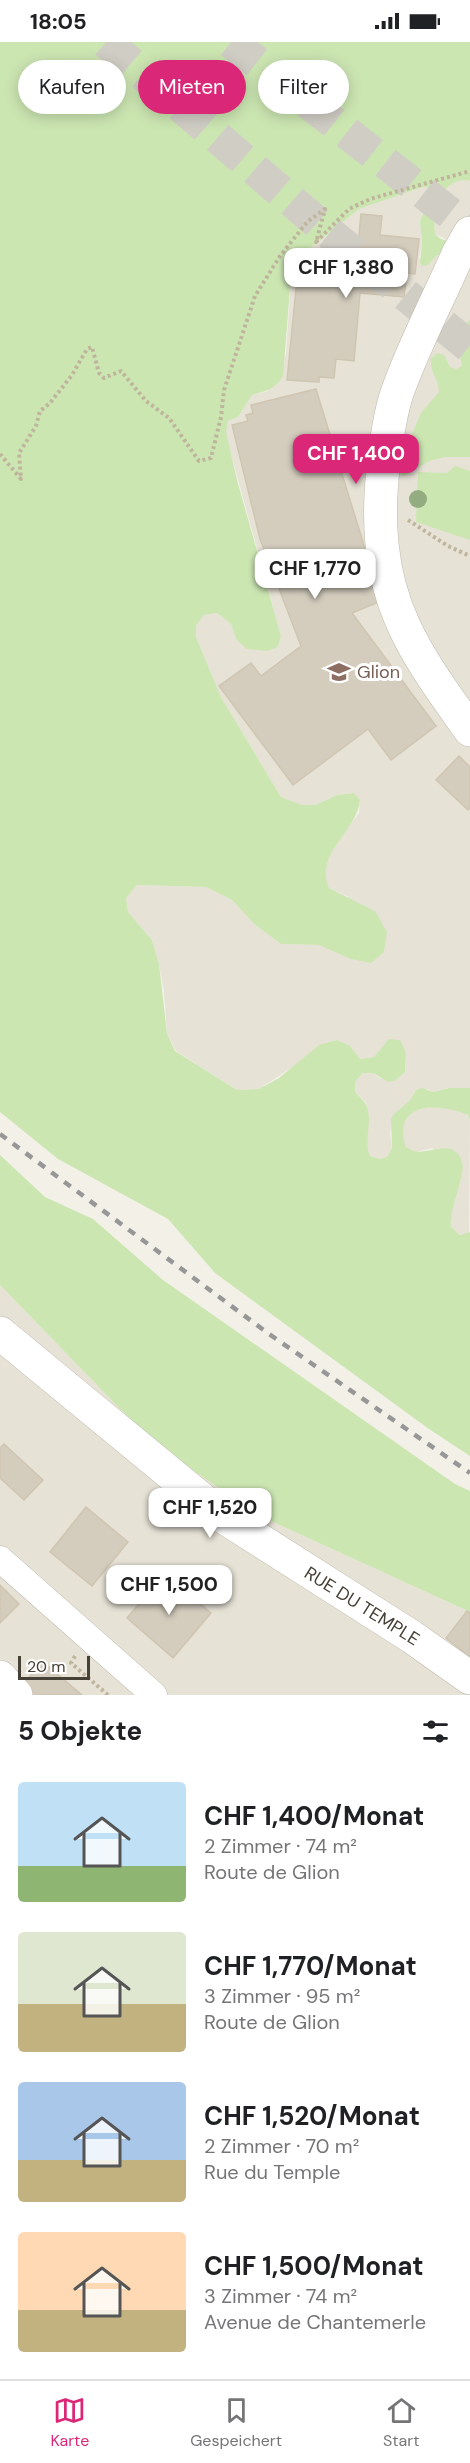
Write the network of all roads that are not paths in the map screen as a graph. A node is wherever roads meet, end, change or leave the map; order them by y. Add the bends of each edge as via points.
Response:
1 (470, 233) edge
2 (470, 730) edge
3 (0, 1333) edge
4 (0, 1559) edge
5 (0, 1677) edge
6 (470, 1678) edge
7 (16, 1695) edge
8 (154, 1695) edge

1 - 2 street via 397,393 387,433 379,510 388,582 403,625 425,666
3 - 6 street, RUE DU TEMPLE via 222,1516
4 - 8 street
5 - 7 street

